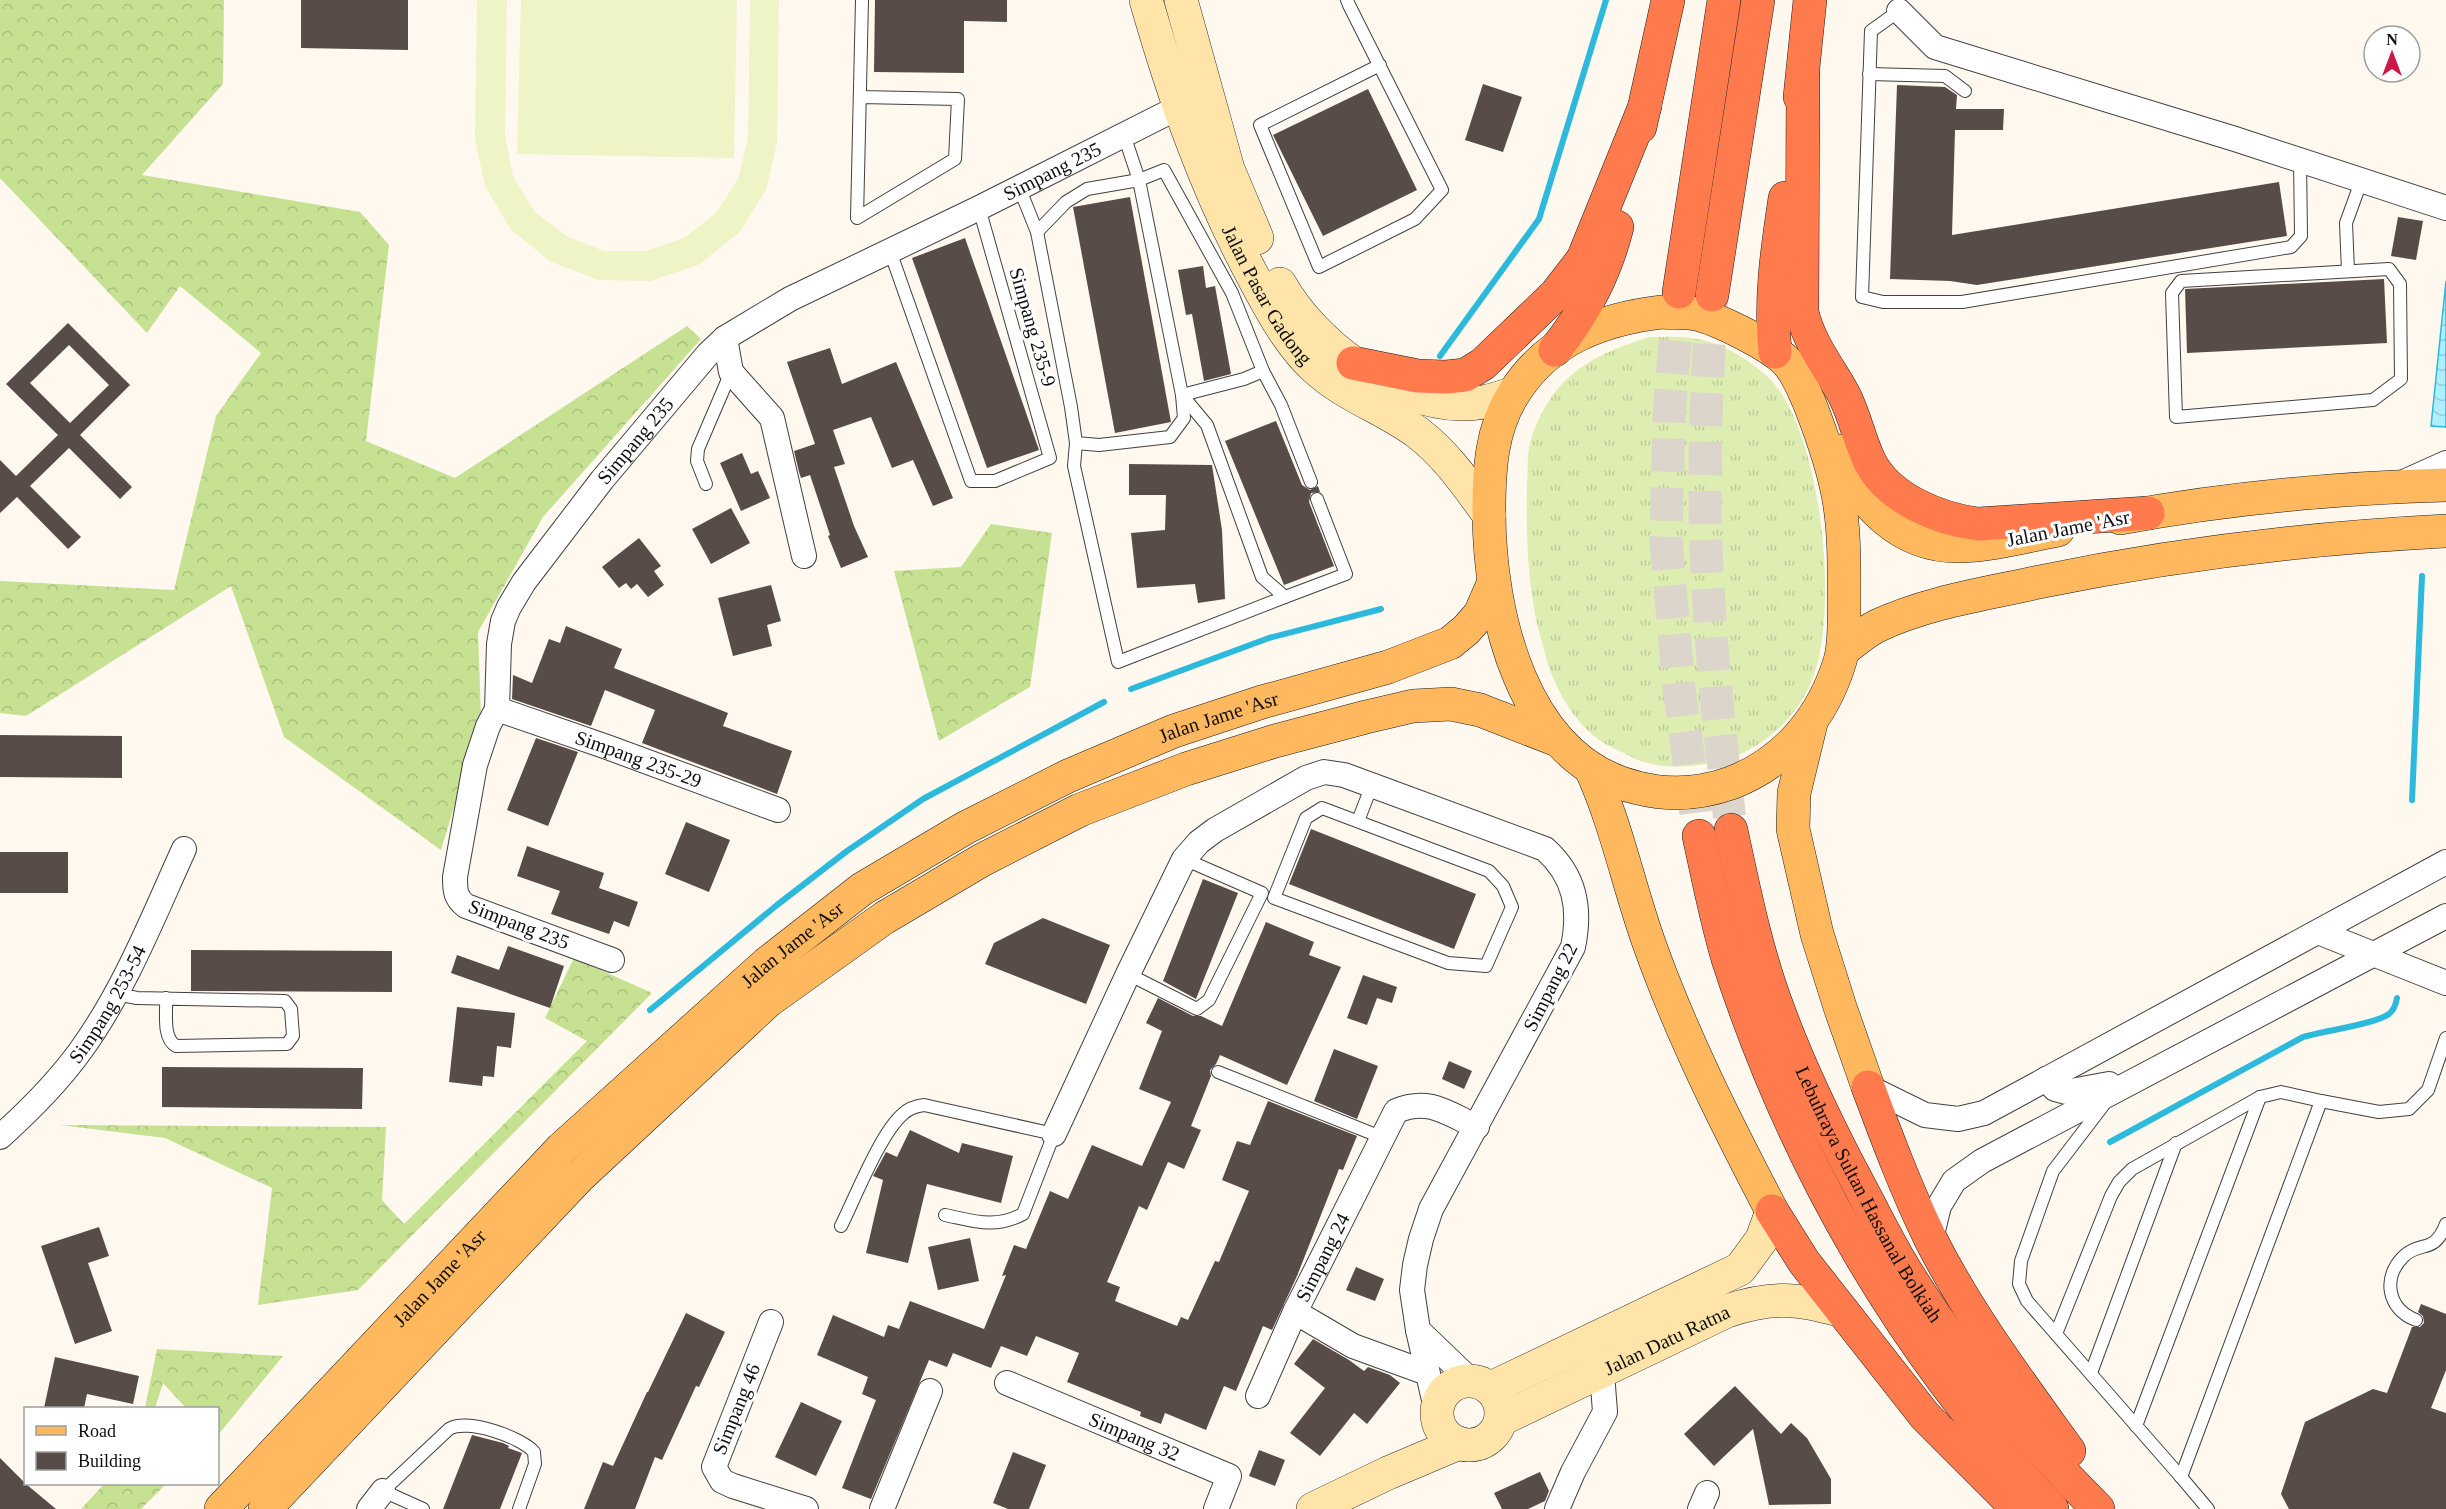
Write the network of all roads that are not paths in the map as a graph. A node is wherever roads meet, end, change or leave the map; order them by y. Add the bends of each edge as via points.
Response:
1 (862, 0) edge
2 (1146, 0) edge
3 (1347, 0) edge
4 (1668, 0) edge
5 (1724, 0) edge
6 (1758, 0) edge
7 (1810, 0) edge
8 (1186, 6) edge
9 (1899, 11) joint
10 (1380, 65) junction
11 (1869, 74) junction
12 (1803, 76) junction
13 (1965, 91) dead end
14 (860, 97) junction
15 (1192, 100) junction
16 (1645, 106) junction
17 (1124, 135) junction
18 (2300, 160) junction
19 (2362, 179) junction
20 (1139, 180) junction
21 (1019, 187) junction
22 (979, 208) junction
23 (2446, 208) edge
24 (1037, 232) junction
25 (890, 251) junction
26 (2348, 271) junction
27 (1679, 292) tunnel mouth
28 (1712, 295) tunnel mouth
29 (725, 338) junction
30 (1555, 350) junction
31 (1782, 357) junction
32 (1353, 363) junction
33 (1263, 371) junction
34 (731, 372) junction
35 (1514, 393) junction
36 (1182, 395) junction
37 (1077, 443) junction
38 (2446, 463) edge
39 (1311, 482) dead end
40 (706, 484) dead end
41 (2446, 485) edge
42 (2393, 487) junction
43 (1317, 499) dead end
44 (2148, 513) junction
45 (1489, 515) junction
46 (2446, 531) edge
47 (804, 556) dead end
48 (1493, 584) junction
49 (1285, 597) junction
50 (1844, 650) junction
51 (497, 710) junction
52 (1811, 723) junction
53 (1557, 740) junction
54 (1592, 769) junction
55 (1372, 785) junction
56 (778, 810) dead end
57 (1358, 820) junction
58 (1731, 830) tunnel mouth
59 (1699, 836) tunnel mouth
60 (184, 849) dead end
61 (1184, 859) junction
62 (2446, 862) edge
63 (2446, 916) edge
64 (2318, 932) junction
65 (2373, 954) junction
66 (612, 960) dead end
67 (1128, 974) junction
68 (2446, 983) edge
69 (117, 994) junction
70 (166, 998) junction
71 (2446, 1038) edge
72 (1218, 1072) dead end
73 (2138, 1077) junction
74 (2046, 1079) junction
75 (1868, 1087) junction
76 (2115, 1090) junction
77 (2260, 1097) junction
78 (2321, 1101) junction
79 (1477, 1127) junction
80 (1054, 1134) junction
81 (0, 1137) edge
82 (1381, 1137) junction
83 (2176, 1143) junction
84 (1772, 1211) junction
85 (945, 1215) dead end
86 (2446, 1224) edge
87 (841, 1226) dead end
88 (1931, 1239) junction
89 (1295, 1311) junction
90 (1842, 1311) junction
91 (2415, 1320) dead end
92 (771, 1322) dead end
93 (1418, 1330) junction
94 (2056, 1334) junction
95 (1593, 1357) junction
96 (1427, 1373) junction
97 (2091, 1373) junction
98 (1007, 1383) dead end
99 (1481, 1384) junction
100 (930, 1391) dead end
101 (1258, 1396) dead end
102 (1502, 1419) junction
103 (1445, 1426) junction
104 (2136, 1426) junction
105 (2181, 1478) junction
106 (376, 1500) edge
107 (221, 1509) edge
108 (264, 1509) edge
109 (423, 1509) edge
110 (519, 1509) edge
111 (806, 1509) edge
112 (882, 1509) edge
113 (1216, 1509) edge
114 (1313, 1509) edge
115 (1558, 1509) edge
116 (2018, 1509) edge
117 (2052, 1509) edge
118 (2098, 1509) edge
119 (2110, 1509) edge
120 (2208, 1509) edge

1 - 14 lane
2 - 15 street, Jalan Pasar Gadong
3 - 10 lane
4 - 16 highway
5 - 27 highway
6 - 28 highway
7 - 12 highway
8 - 15 street, Jalan Pasar Gadong
9 - 11 lane via 1871,31
9 - 18 street via 1935,47
10 - 10 lane via 1442,190 1415,219 1319,267 1260,125
11 - 13 lane via 1945,76
11 - 18 lane via 1862,297 1883,303 1962,303 2292,247 2301,236
12 - 31 highway via 1773,276 1772,319
12 - 44 highway via 1802,312 1806,332 1845,396 1871,464 1884,481 1930,513 1967,523
14 - 14 lane via 859,141 857,218 956,159 958,99
15 - 17 street, Simpang 235
15 - 32 street, Jalan Pasar Gadong via 1225,159 1243,207 1283,288 1313,329
15 - 45 street, Jalan Pasar Gadong via 1200,166 1232,237 1289,337 1313,367 1340,389 1416,432 1446,457
16 - 30 highway via 1611,251 1595,291
16 - 32 highway via 1583,259 1556,294 1483,364 1465,375 1446,377 1418,376
17 - 20 lane
17 - 21 street, Simpang 235
18 - 19 street
19 - 23 street
19 - 26 lane via 2346,224
20 - 24 lane via 1087,189 1066,202
20 - 33 lane via 1164,170 1232,293
20 - 36 lane
21 - 22 street, Simpang 235
21 - 24 lane
22 - 25 street, Simpang 235
22 - 25 lane, Simpang 235-9 via 1050,458 995,481 971,481
24 - 37 lane
25 - 29 street, Simpang 235 via 790,298
26 - 26 lane via 2389,269 2400,284 2401,379 2373,400 2176,417 2172,293 2181,281
29 - 34 street
29 - 51 street, Simpang 235 via 602,480 524,582 503,621
30 - 31 main road, Jalan Jame 'Asr via 1604,323 1662,312 1696,314
30 - 35 main road, Jalan Jame 'Asr via 1532,369
31 - 44 main road, Jalan Jame 'Asr via 1805,372 1816,387 1844,462 1870,505 1892,525 1918,540 1939,545 1983,544
31 - 50 main road via 1814,416 1840,506
32 - 35 street, Jalan Pasar Gadong via 1394,386 1443,403 1483,403
33 - 36 lane
33 - 39 lane via 1281,405
34 - 40 lane via 698,449
34 - 47 street via 772,418
35 - 45 main road, Jalan Jame 'Asr via 1501,418 1493,447
36 - 37 lane via 1184,418 1170,437 1099,445
36 - 49 lane via 1207,425 1262,577
37 - 49 lane via 1074,466 1078,488 1118,662
38 - 42 street
41 - 42 main road, Jalan Jame 'Asr
42 - 44 main road, Jalan Jame 'Asr via 2266,496
43 - 49 lane via 1346,574
45 - 48 main road, Jalan Jame 'Asr
46 - 50 main road via 2262,544 2106,568 1915,611 1875,627
48 - 53 main road, Jalan Jame 'Asr via 1515,666 1533,704
48 - 107 main road, Jalan Jame 'Asr via 1480,614 1450,643 1388,668 1174,731 1068,776 965,828 862,889 766,964 561,1148
50 - 52 main road via 1826,699
51 - 56 street, Simpang 235-29
51 - 66 street, Simpang 235 via 475,765 455,877 458,900
52 - 54 main road via 1773,760 1749,776 1719,787 1659,793 1624,785
52 - 75 main road via 1794,793 1793,829 1817,934
53 - 54 main road
53 - 108 main road, Jalan Jame 'Asr via 1480,710 1451,704 1413,706 1320,729 1186,769 1080,810 982,860 884,918 768,1001 579,1177
54 - 84 main road via 1681,1027
55 - 57 lane
55 - 61 street, Simpang 22 via 1324,772 1306,778 1215,830
55 - 79 street, Simpang 22 via 1545,849 1571,881 1578,925 1573,947
57 - 57 lane via 1322,808 1306,818 1274,898 1448,963 1486,966 1512,907 1503,886 1489,872
58 - 118 highway, Lebuhraya Sultan Hassanal Bolkiah via 1758,948 1777,1008 1829,1127 1877,1219 1916,1286 1962,1352 2042,1449
59 - 117 highway, Lebuhraya Sultan Hassanal Bolkiah via 1727,956 1747,1015 1804,1151 1843,1225 1932,1367 1976,1424
60 - 69 street, Simpang 253-54
61 - 67 street, Simpang 22
61 - 67 lane via 1262,893 1209,1000 1197,1009
62 - 64 street
63 - 65 street
64 - 65 street
64 - 74 street
65 - 68 street
65 - 73 street
67 - 80 street, Simpang 22
69 - 70 lane
69 - 81 street, Simpang 253-54 via 81,1050 29,1111
70 - 70 lane via 285,1001 291,1009 293,1036 287,1044 176,1046 168,1036
71 - 78 lane via 2428,1090 2409,1109 2379,1112
72 - 82 lane
73 - 74 street via 2066,1092 2055,1089
73 - 76 street
74 - 75 street via 1984,1113 1958,1119 1925,1115
75 - 88 highway
76 - 88 street via 1982,1161 1954,1181 1939,1206
76 - 94 lane via 2053,1171 2020,1261 2022,1292
77 - 78 lane via 2281,1092
77 - 83 lane
77 - 104 lane
78 - 105 lane
79 - 82 street, Simpang 24 via 1431,1105 1412,1104 1396,1111
79 - 93 street, Simpang 22 via 1431,1209 1421,1239 1412,1290
80 - 85 lane via 1023,1214 1008,1222 987,1224
80 - 87 lane via 924,1105 912,1107 901,1115 880,1145
82 - 89 street, Simpang 24
83 - 94 lane via 2132,1169 2119,1182
83 - 97 lane
84 - 90 highway via 1804,1262
84 - 95 street, Jalan Datu Ratna via 1762,1239 1740,1269
86 - 91 lane via 2431,1246 2404,1255 2391,1282 2391,1299 2398,1311
88 - 119 highway via 1981,1325
89 - 96 street, Simpang 24 via 1353,1346
89 - 101 street
90 - 95 street, Jalan Datu Ratna via 1785,1299 1754,1302
90 - 116 highway via 1925,1416
92 - 111 street, Simpang 46 via 714,1467 722,1481
93 - 96 street, Simpang 22
93 - 99 street
94 - 97 lane
95 - 99 street, Jalan Datu Ratna
95 - 102 street, Jalan Datu Ratna
95 - 115 street via 1605,1412
96 - 103 street, Simpang 22
97 - 104 lane
98 - 113 street, Simpang 32 via 1229,1476
99 - 102 street via 1498,1397
99 - 103 street via 1460,1382 1443,1393 1438,1402
100 - 112 street
102 - 103 street via 1491,1437 1470,1445
103 - 114 street via 1388,1473
104 - 105 lane
105 - 120 lane
106 - 109 lane
106 - 110 lane via 449,1429 461,1424 524,1442 534,1452 535,1464

